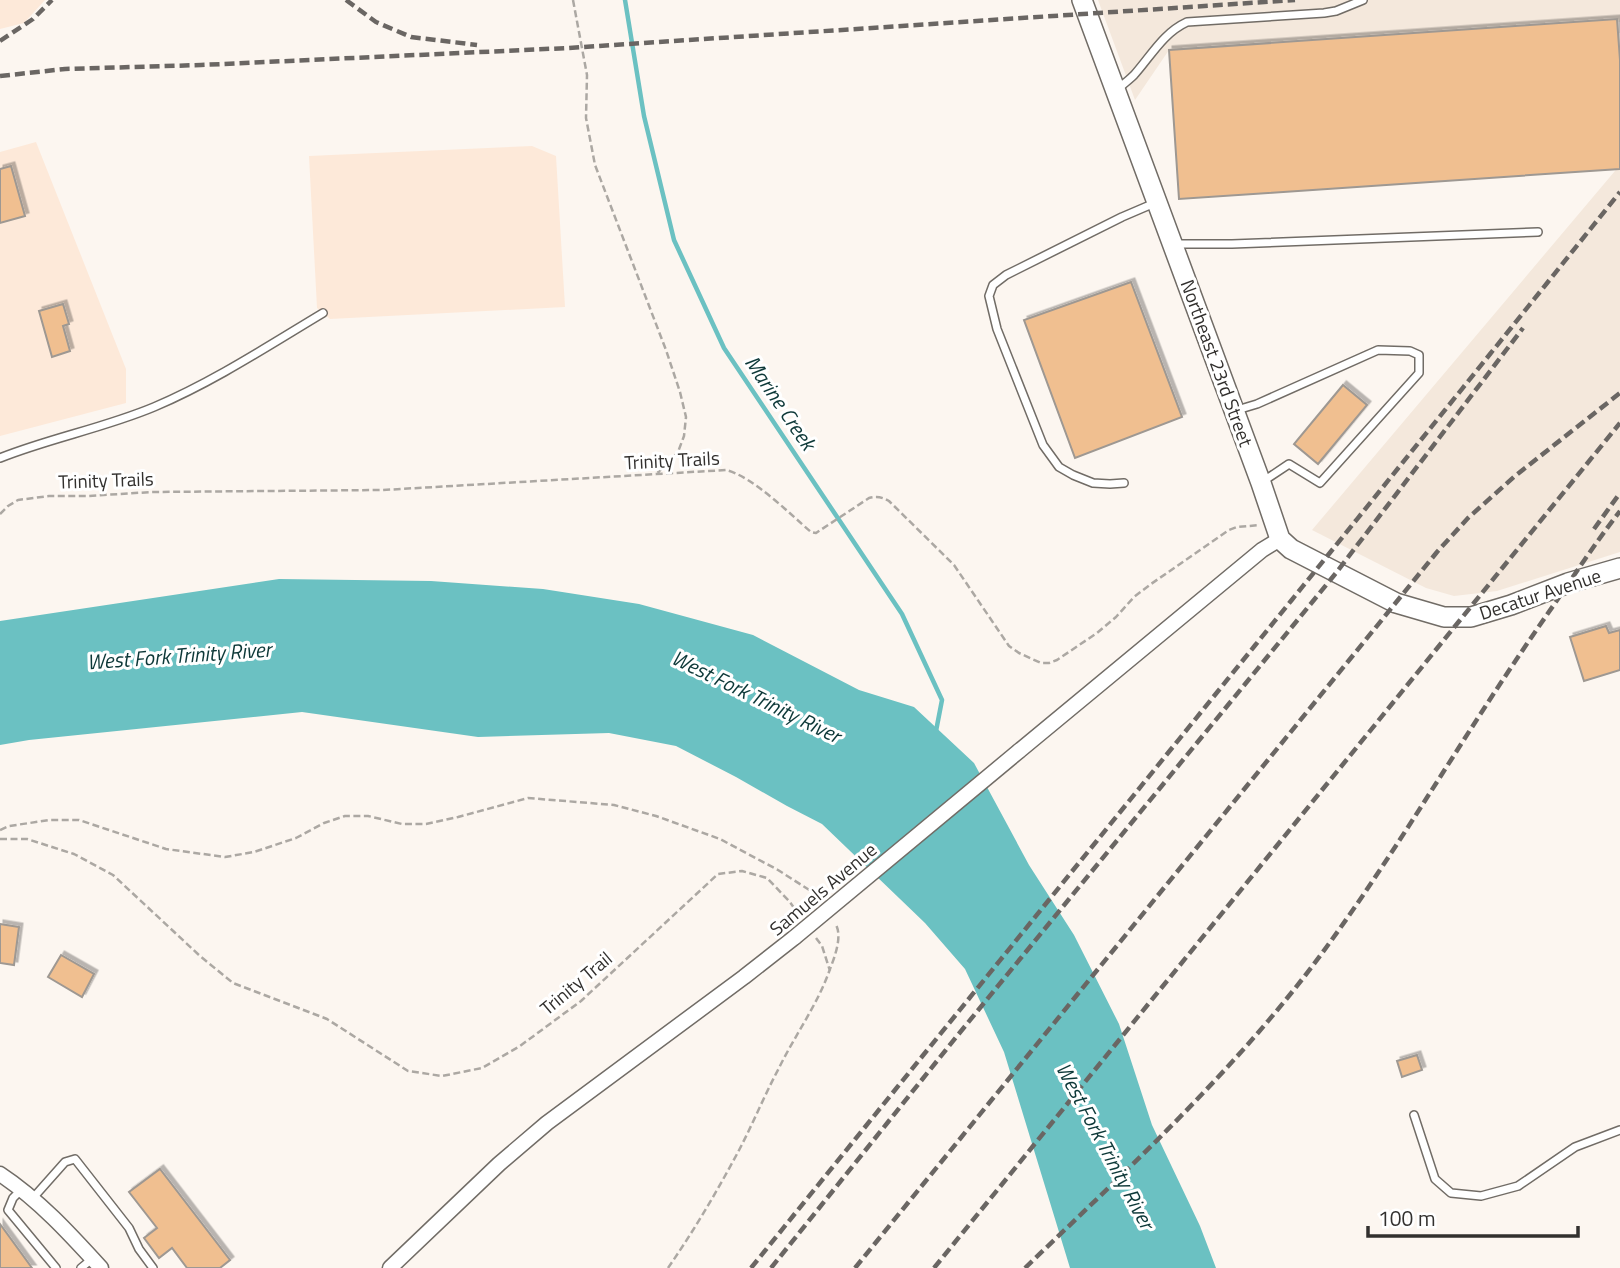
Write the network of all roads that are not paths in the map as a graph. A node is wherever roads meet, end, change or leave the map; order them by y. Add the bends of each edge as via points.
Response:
1 (1082, 0) edge
2 (1363, 0) edge
3 (1116, 91) junction
4 (1157, 202) junction
5 (1538, 232) dead end
6 (1173, 244) junction
7 (323, 313) dead end
8 (1235, 411) junction
9 (0, 458) edge
10 (1124, 483) dead end
11 (1261, 483) junction
12 (1280, 539) junction
13 (1620, 568) edge
14 (1414, 1115) dead end
15 (1620, 1130) edge
16 (0, 1174) edge
17 (27, 1194) junction
18 (91, 1265) edge
19 (56, 1268) edge
20 (152, 1268) edge
21 (390, 1268) edge

1 - 3 main road, Northeast 23rd Street
2 - 3 lane via 1324,13 1186,22 1175,27
3 - 4 main road, Northeast 23rd Street
4 - 6 main road, Northeast 23rd Street
4 - 10 lane via 1006,275 993,285 989,296 997,330 1043,445 1059,467 1073,475 1093,483
5 - 6 lane
6 - 8 main road, Northeast 23rd Street
7 - 9 lane via 176,398
8 - 11 main road, Northeast 23rd Street
8 - 11 lane via 1378,350 1419,355 1419,373 1321,483 1289,464
11 - 12 main road, Northeast 23rd Street
12 - 13 main road, Decatur Avenue via 1396,603 1444,617 1471,617
12 - 21 street, Samuels Avenue, bridge via 795,937 547,1123
14 - 15 lane via 1436,1179 1451,1193 1481,1196 1518,1186 1575,1147
16 - 17 street
17 - 18 street via 63,1227
17 - 19 lane via 13,1198 8,1210
17 - 20 lane via 75,1159 129,1228

